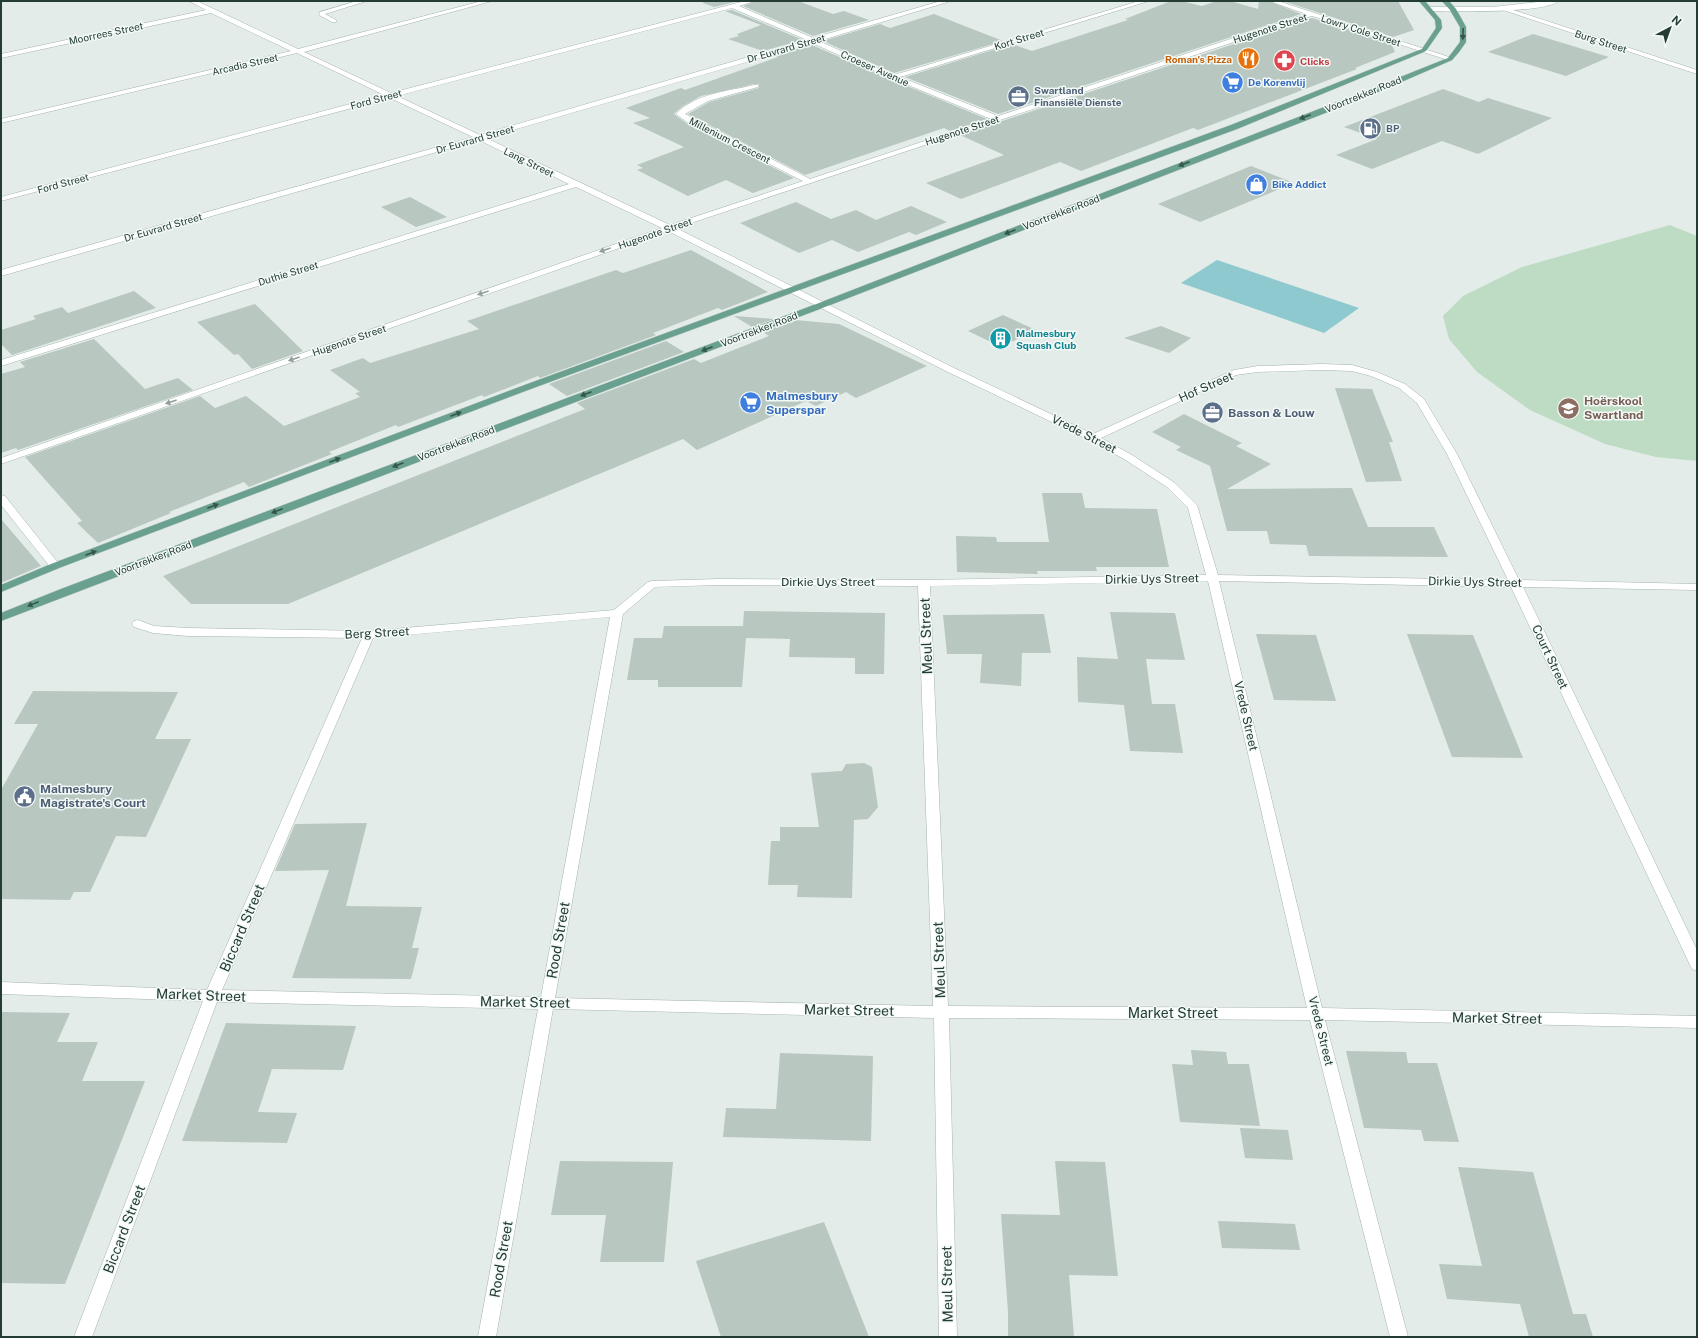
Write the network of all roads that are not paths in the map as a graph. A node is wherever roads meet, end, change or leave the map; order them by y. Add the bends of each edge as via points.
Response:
1 (192, 1) edge
2 (364, 1) edge
3 (489, 1) edge
4 (752, 1) edge
5 (948, 1) edge
6 (1146, 1) edge
7 (1272, 1) edge
8 (1422, 1) edge
9 (1445, 1) edge
10 (1556, 1) edge
11 (732, 6) junction
12 (1429, 9) junction
13 (1453, 9) junction
14 (1505, 9) junction
15 (210, 10) junction
16 (1313, 14) junction
17 (334, 21) dead end
18 (812, 40) junction
19 (1424, 50) junction
20 (298, 51) junction
21 (1, 56) edge
22 (1450, 59) junction
23 (1697, 72) edge
24 (893, 77) junction
25 (756, 86) dead end
26 (392, 95) junction
27 (996, 118) junction
28 (1, 121) edge
29 (479, 138) junction
30 (809, 181) junction
31 (576, 184) junction
32 (1, 200) edge
33 (669, 228) junction
34 (1, 273) edge
35 (792, 289) junction
36 (822, 305) junction
37 (1, 363) edge
38 (1374, 374) joint
39 (1093, 438) junction
40 (1, 462) edge
41 (1, 498) edge
42 (55, 566) junction
43 (1213, 578) junction
44 (924, 583) junction
45 (1515, 583) junction
46 (1697, 587) edge
47 (1, 589) edge
48 (617, 613) junction
49 (1, 617) edge
50 (138, 624) dead end
51 (369, 635) junction
52 (1697, 965) edge
53 (1, 988) edge
54 (212, 996) junction
55 (547, 1002) junction
56 (941, 1012) junction
57 (1316, 1014) junction
58 (1697, 1022) edge
59 (83, 1337) edge
60 (487, 1337) edge
61 (948, 1337) edge
62 (1399, 1337) edge

1 - 15 street, Lang Street
2 - 17 street via 322,13
3 - 20 street, Arcadia Street
4 - 11 street, Ford Street
5 - 18 street, Dr Euvrard Street
6 - 24 street, Kort Street
7 - 16 street, Lowry Cole Street
8 - 12 main road
9 - 13 main road, Voortrekker Road
10 - 14 street
11 - 18 street, Croeser Avenue
11 - 26 street, Ford Street
12 - 13 street
12 - 19 main road via 1438,20 1439,28
13 - 14 street
13 -> 22 main road, Voortrekker Road via 1464,27 1463,42
14 - 23 street, Burg Street
15 - 20 street, Lang Street
15 - 21 street, Moorrees Street
16 - 19 street, Lowry Cole Street
16 - 27 street, Hugenote Street
18 - 24 street, Croeser Avenue
18 - 29 street, Dr Euvrard Street
19 - 22 street, Lowry Cole Street
19 - 35 main road, Voortrekker Road via 1234,126
20 - 26 street, Lang Street
20 - 28 street, Arcadia Street
22 -> 36 main road, Voortrekker Road
24 - 27 street, Croeser Avenue
25 - 30 street, Millenium Crescent via 706,100 680,114
26 - 29 street, Lang Street
26 - 32 street, Ford Street
27 - 30 street, Hugenote Street
29 - 31 street, Lang Street
29 - 34 street, Dr Euvrard Street
30 - 33 street, Hugenote Street
31 - 33 street, Lang Street
31 - 37 street, Duthie Street
33 - 35 street, Lang Street
33 -> 40 street, Hugenote Street
35 - 36 street, Lang Street
42 -> 35 main road, Voortrekker Road
36 - 39 street, Vrede Street
36 -> 49 main road, Voortrekker Road
38 - 39 street, Hof Street via 1352,368 1322,367 1258,369 1234,373
38 - 45 street, Court Street via 1402,386 1421,401 1452,454
39 - 43 street, Vrede Street via 1171,485 1193,507
41 - 42 street
42 - 47 main road, Voortrekker Road
43 - 44 street, Dirkie Uys Street
43 - 45 street, Dirkie Uys Street
43 - 57 street, Vrede Street
44 - 48 street, Dirkie Uys Street via 652,584
44 - 56 street, Meul Street
45 - 46 street, Dirkie Uys Street
45 - 52 street, Court Street
48 - 51 street, Berg Street via 586,618 544,619
48 - 55 street, Rood Street
50 - 51 street, Berg Street via 153,629 188,632
51 - 54 street, Biccard Street
53 - 54 street, Market Street
54 - 55 street, Market Street
54 - 59 street, Biccard Street
55 - 56 street, Market Street
55 - 60 street, Rood Street
56 - 57 street, Market Street
56 - 61 street, Meul Street
57 - 58 street, Market Street
57 - 62 street, Vrede Street

